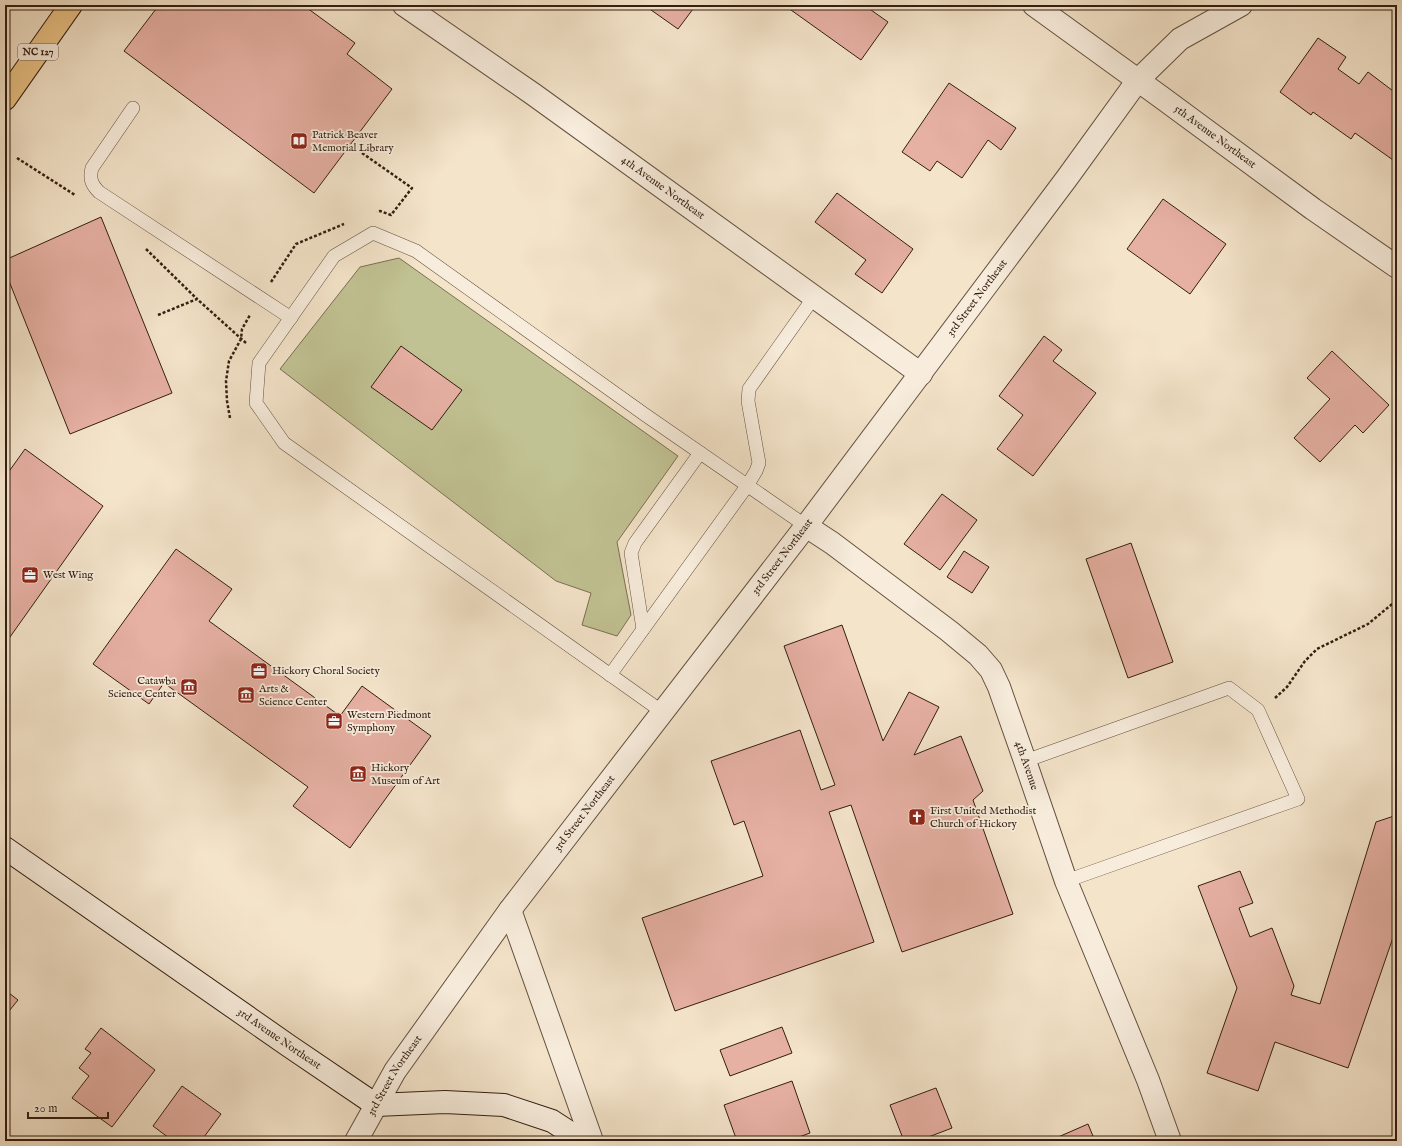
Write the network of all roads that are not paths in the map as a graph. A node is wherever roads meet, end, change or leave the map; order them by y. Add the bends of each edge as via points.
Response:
1 (71, 5) edge
2 (404, 5) edge
3 (1034, 5) edge
4 (1241, 5) edge
5 (1138, 80) junction
6 (5, 99) edge
7 (133, 108) dead end
8 (1397, 267) edge
9 (814, 297) junction
10 (290, 318) junction
11 (921, 374) junction
12 (700, 453) junction
13 (747, 486) junction
14 (806, 526) junction
15 (643, 629) junction
16 (610, 675) junction
17 (664, 713) junction
18 (1025, 761) junction
19 (5, 848) edge
20 (1066, 881) junction
21 (510, 910) junction
22 (376, 1105) junction
23 (356, 1141) edge
24 (584, 1141) edge
25 (592, 1141) edge
26 (1170, 1141) edge

1 - 6 main road, NC 127
2 - 9 street, 4th Avenue Northeast via 533,94
3 - 5 street, 5th Avenue Northeast
4 - 5 street, 3rd Street Northeast via 1180,40
5 - 8 street, 5th Avenue Northeast via 1313,209
5 - 11 street, 3rd Street Northeast
7 - 10 lane via 92,168 92,186
9 - 11 street, 4th Avenue Northeast
9 - 13 lane via 749,389 748,401 759,463
10 - 12 lane via 334,256 373,234 416,251
10 - 16 lane via 259,363 256,403 284,443
11 - 14 street, 3rd Street Northeast
12 - 13 lane
12 - 15 lane via 634,544 631,553
13 - 14 lane
13 - 15 lane
14 - 17 street, 3rd Street Northeast
14 - 18 street, 4th Avenue via 978,655 991,670 996,681
15 - 16 lane
16 - 17 lane
17 - 21 street, 3rd Street Northeast
18 - 20 street, 4th Avenue
18 - 20 lane via 1229,688 1258,710 1298,799
19 - 22 street, 3rd Avenue Northeast
20 - 26 street, 4th Avenue via 1148,1080
21 - 22 street, 3rd Street Northeast via 395,1071
21 - 25 street
22 - 23 street, 3rd Street Northeast
22 - 24 street via 445,1102 504,1105 552,1121

